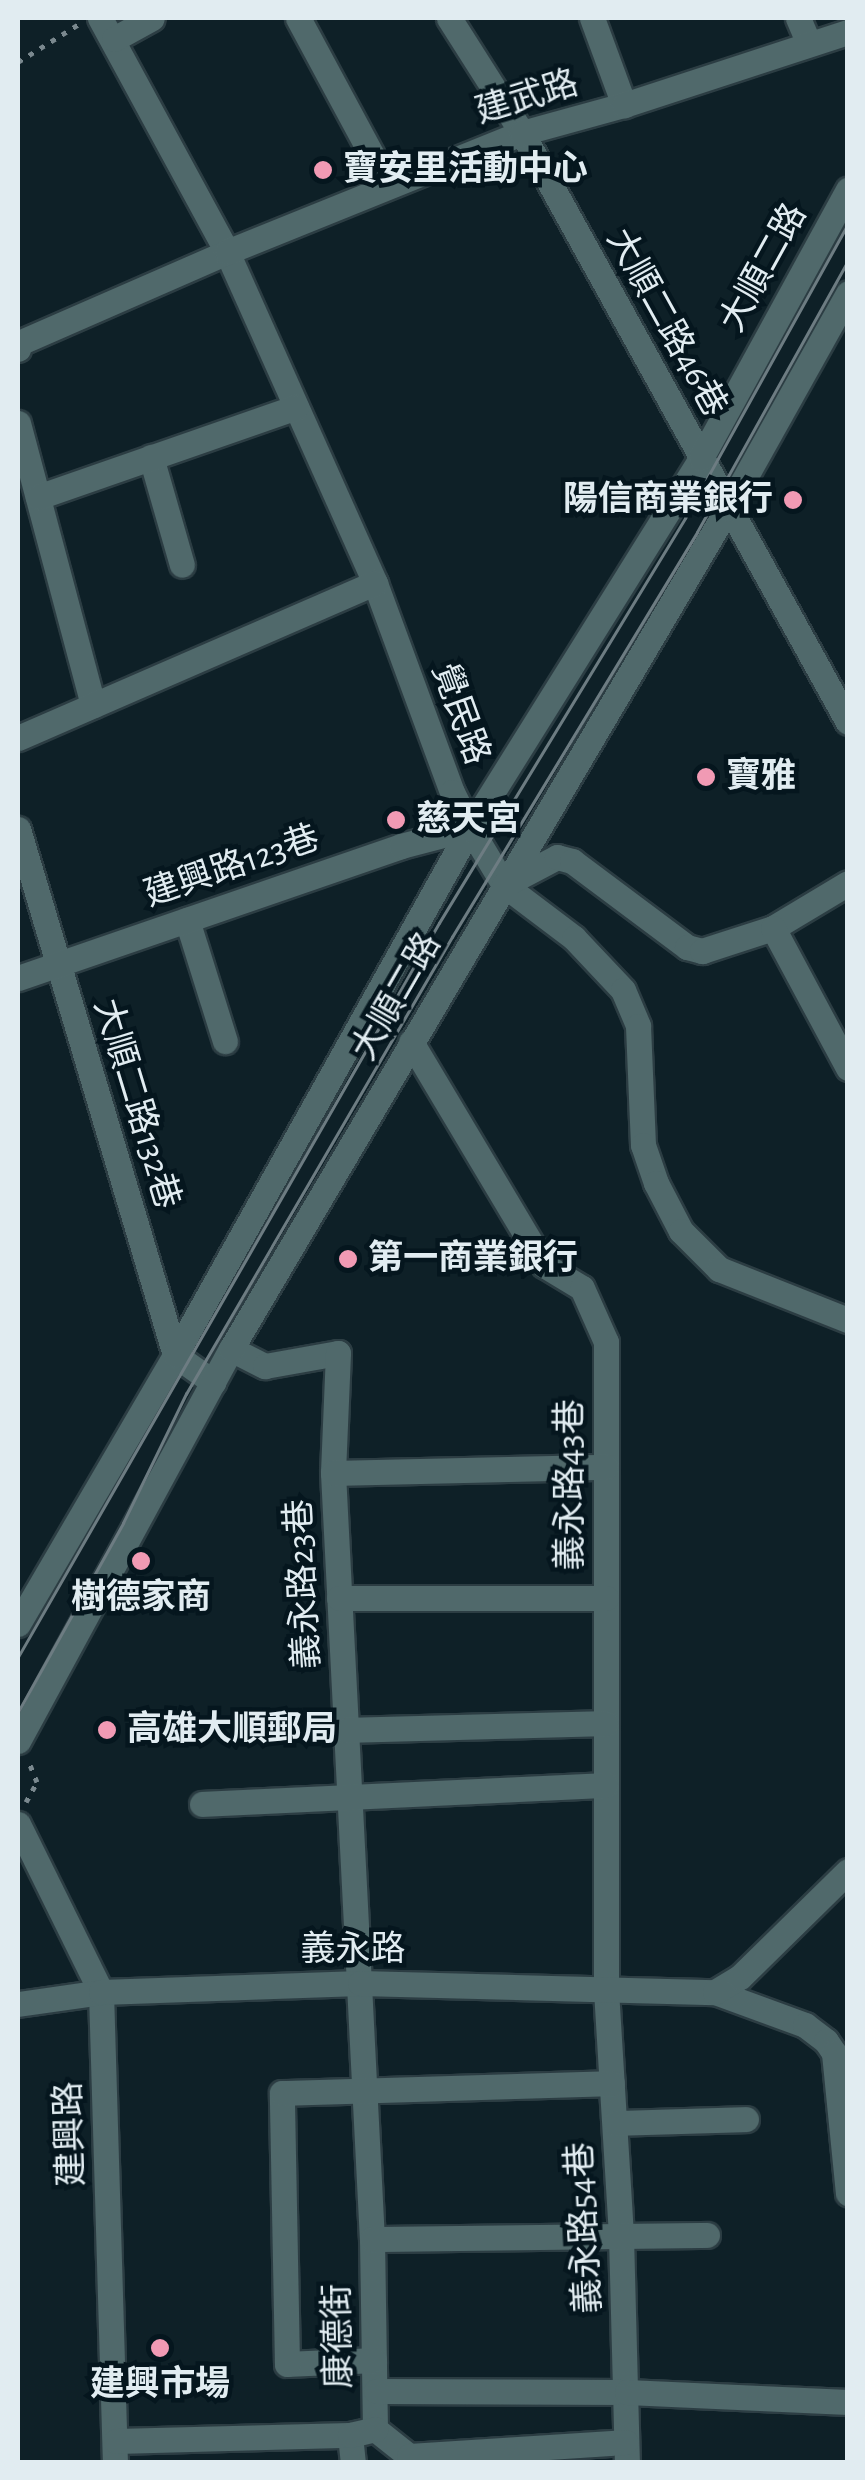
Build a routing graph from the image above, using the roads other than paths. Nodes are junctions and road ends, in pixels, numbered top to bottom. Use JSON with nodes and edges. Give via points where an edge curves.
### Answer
{"nodes":[{"id":1,"x":152,"y":18,"type":"edge"},
{"id":2,"x":298,"y":18,"type":"edge"},
{"id":3,"x":449,"y":18,"type":"edge"},
{"id":4,"x":592,"y":18,"type":"edge"},
{"id":5,"x":798,"y":18,"type":"edge"},
{"id":6,"x":107,"y":28,"type":"edge"},
{"id":7,"x":848,"y":32,"type":"edge"},
{"id":8,"x":808,"y":42,"type":"junction"},
{"id":9,"x":624,"y":105,"type":"junction"},
{"id":10,"x":522,"y":133,"type":"junction"},
{"id":11,"x":388,"y":184,"type":"junction"},
{"id":12,"x":848,"y":190,"type":"edge"},
{"id":13,"x":228,"y":252,"type":"junction"},
{"id":14,"x":848,"y":293,"type":"edge"},
{"id":15,"x":18,"y":349,"type":"edge"},
{"id":16,"x":296,"y":407,"type":"junction"},
{"id":17,"x":18,"y":423,"type":"edge"},
{"id":18,"x":150,"y":457,"type":"junction"},
{"id":19,"x":701,"y":458,"type":"junction"},
{"id":20,"x":38,"y":496,"type":"junction"},
{"id":21,"x":728,"y":508,"type":"junction"},
{"id":22,"x":182,"y":565,"type":"dead end"},
{"id":23,"x":375,"y":583,"type":"junction"},
{"id":24,"x":93,"y":705,"type":"junction"},
{"id":25,"x":848,"y":722,"type":"edge"},
{"id":26,"x":18,"y":738,"type":"edge"},
{"id":27,"x":470,"y":828,"type":"junction"},
{"id":28,"x":18,"y":829,"type":"edge"},
{"id":29,"x":848,"y":883,"type":"edge"},
{"id":30,"x":504,"y":885,"type":"junction"},
{"id":31,"x":188,"y":920,"type":"junction"},
{"id":32,"x":773,"y":928,"type":"junction"},
{"id":33,"x":57,"y":961,"type":"junction"},
{"id":34,"x":18,"y":978,"type":"edge"},
{"id":35,"x":226,"y":1041,"type":"dead end"},
{"id":36,"x":411,"y":1042,"type":"junction"},
{"id":37,"x":848,"y":1068,"type":"edge"},
{"id":38,"x":848,"y":1320,"type":"edge"},
{"id":39,"x":231,"y":1348,"type":"junction"},
{"id":40,"x":175,"y":1355,"type":"junction"},
{"id":41,"x":213,"y":1382,"type":"junction"},
{"id":42,"x":606,"y":1466,"type":"junction"},
{"id":43,"x":333,"y":1473,"type":"junction"},
{"id":44,"x":339,"y":1598,"type":"junction"},
{"id":45,"x":606,"y":1598,"type":"junction"},
{"id":46,"x":18,"y":1624,"type":"edge"},
{"id":47,"x":606,"y":1724,"type":"junction"},
{"id":48,"x":346,"y":1730,"type":"junction"},
{"id":49,"x":18,"y":1741,"type":"edge"},
{"id":50,"x":606,"y":1785,"type":"junction"},
{"id":51,"x":350,"y":1797,"type":"junction"},
{"id":52,"x":202,"y":1804,"type":"dead end"},
{"id":53,"x":18,"y":1824,"type":"edge"},
{"id":54,"x":848,"y":1871,"type":"edge"},
{"id":55,"x":360,"y":1983,"type":"junction"},
{"id":56,"x":606,"y":1990,"type":"junction"},
{"id":57,"x":101,"y":1992,"type":"junction"},
{"id":58,"x":715,"y":1992,"type":"junction"},
{"id":59,"x":18,"y":2004,"type":"edge"},
{"id":60,"x":612,"y":2082,"type":"junction"},
{"id":61,"x":365,"y":2090,"type":"junction"},
{"id":62,"x":746,"y":2119,"type":"dead end"},
{"id":63,"x":615,"y":2123,"type":"junction"},
{"id":64,"x":848,"y":2193,"type":"edge"},
{"id":65,"x":707,"y":2235,"type":"dead end"},
{"id":66,"x":622,"y":2236,"type":"junction"},
{"id":67,"x":372,"y":2239,"type":"junction"},
{"id":68,"x":374,"y":2360,"type":"junction"},
{"id":69,"x":376,"y":2391,"type":"junction"},
{"id":70,"x":627,"y":2392,"type":"junction"},
{"id":71,"x":848,"y":2402,"type":"edge"},
{"id":72,"x":362,"y":2432,"type":"junction"},
{"id":73,"x":116,"y":2452,"type":"edge"},
{"id":74,"x":627,"y":2452,"type":"edge"},
{"id":75,"x":353,"y":2462,"type":"edge"}],
"edges":[{"from":1,"to":6,"type":"street"},
{"from":2,"to":11,"type":"street"},
{"from":3,"to":10,"type":"street","name":"大順二路46巷"},
{"from":4,"to":9,"type":"street"},
{"from":5,"to":8,"type":"street"},
{"from":6,"to":13,"type":"street","name":"覺民路"},
{"from":7,"to":8,"type":"street","name":"建武路"},
{"from":8,"to":9,"type":"street","name":"建武路"},
{"from":9,"to":10,"type":"street","name":"建武路"},
{"from":10,"to":11,"type":"street","name":"建武路"},
{"from":10,"to":19,"type":"street","name":"大順二路46巷"},
{"from":11,"to":13,"type":"street","name":"建武路"},
{"from":12,"to":19,"type":"street","name":"大順二路"},
{"from":13,"to":15,"type":"street","name":"建武路","via":[[19,343]]},
{"from":13,"to":16,"type":"street","name":"覺民路"},
{"from":14,"to":21,"type":"street","name":"大順二路"},
{"from":16,"to":18,"type":"street"},
{"from":16,"to":23,"type":"street","name":"覺民路"},
{"from":17,"to":20,"type":"street"},
{"from":18,"to":20,"type":"street"},
{"from":18,"to":22,"type":"street"},
{"from":19,"to":21,"type":"street","name":"大順二路46巷"},
{"from":19,"to":27,"type":"street","name":"大順二路"},
{"from":20,"to":24,"type":"street"},
{"from":21,"to":25,"type":"street","name":"大順二路46巷"},
{"from":21,"to":30,"type":"street","name":"大順二路"},
{"from":23,"to":24,"type":"street"},
{"from":23,"to":27,"type":"street","name":"覺民路"},
{"from":24,"to":26,"type":"street"},
{"from":27,"to":30,"type":"street","name":"覺民路"},
{"from":27,"to":31,"type":"street","name":"建興路123巷"},
{"from":27,"to":40,"type":"street","name":"大順二路"},
{"from":28,"to":33,"type":"street","name":"大順二路132巷"},
{"from":29,"to":32,"type":"street"},
{"from":30,"to":32,"type":"street","via":[[556,856],[572,860],[687,947],[716,950]]},
{"from":30,"to":36,"type":"street","name":"大順二路"},
{"from":30,"to":38,"type":"street","name":"覺民路","via":[[574,938],[623,990],[638,1026],[644,1145],[680,1231],[719,1268]]},
{"from":31,"to":33,"type":"street","name":"建興路123巷"},
{"from":31,"to":35,"type":"street"},
{"from":32,"to":37,"type":"street"},
{"from":33,"to":34,"type":"street","name":"建興路123巷"},
{"from":33,"to":40,"type":"street","name":"大順二路132巷"},
{"from":36,"to":39,"type":"street","name":"大順二路"},
{"from":36,"to":42,"type":"street","name":"義永路43巷","via":[[544,1265],[582,1288],[606,1342]]},
{"from":39,"to":41,"type":"street","name":"大順二路"},
{"from":39,"to":43,"type":"street","name":"義永路23巷","via":[[264,1366],[338,1353]]},
{"from":40,"to":41,"type":"street"},
{"from":40,"to":46,"type":"street","name":"大順二路"},
{"from":41,"to":49,"type":"street","name":"大順二路"},
{"from":42,"to":43,"type":"street"},
{"from":42,"to":45,"type":"street","name":"義永路43巷"},
{"from":43,"to":44,"type":"street","name":"義永路23巷"},
{"from":44,"to":45,"type":"street"},
{"from":44,"to":48,"type":"street","name":"義永路23巷"},
{"from":45,"to":47,"type":"street","name":"義永路43巷"},
{"from":47,"to":48,"type":"street"},
{"from":47,"to":50,"type":"street","name":"義永路43巷"},
{"from":48,"to":51,"type":"street","name":"義永路23巷"},
{"from":50,"to":51,"type":"street"},
{"from":50,"to":56,"type":"street","name":"義永路43巷"},
{"from":51,"to":52,"type":"street"},
{"from":51,"to":55,"type":"street","name":"義永路23巷"},
{"from":53,"to":57,"type":"street","name":"建興路"},
{"from":54,"to":58,"type":"street","via":[[740,1977]]},
{"from":55,"to":56,"type":"street","name":"義永路"},
{"from":55,"to":57,"type":"street","name":"義永路"},
{"from":55,"to":61,"type":"street","name":"康德街"},
{"from":56,"to":58,"type":"street","name":"義永路"},
{"from":56,"to":60,"type":"street","name":"義永路54巷"},
{"from":57,"to":59,"type":"street","name":"義永路"},
{"from":57,"to":73,"type":"street","name":"建興路"},
{"from":58,"to":64,"type":"street","name":"義永路","via":[[806,2025],[834,2053]]},
{"from":60,"to":61,"type":"street"},
{"from":60,"to":63,"type":"street","name":"義永路54巷"},
{"from":61,"to":67,"type":"street","name":"康德街"},
{"from":61,"to":68,"type":"street","via":[[282,2093],[287,2364]]},
{"from":62,"to":63,"type":"street"},
{"from":63,"to":66,"type":"street","name":"義永路54巷"},
{"from":65,"to":66,"type":"street"},
{"from":66,"to":67,"type":"street"},
{"from":66,"to":70,"type":"street","name":"義永路54巷"},
{"from":67,"to":68,"type":"street","name":"康德街"},
{"from":68,"to":69,"type":"street","name":"康德街"},
{"from":69,"to":70,"type":"street"},
{"from":69,"to":72,"type":"street","name":"康德街"},
{"from":70,"to":71,"type":"street"},
{"from":70,"to":74,"type":"street","name":"義永路54巷"},
{"from":72,"to":73,"type":"street","name":"康德街"},
{"from":72,"to":74,"type":"street","via":[[409,2456]]},
{"from":72,"to":75,"type":"street"}]}
